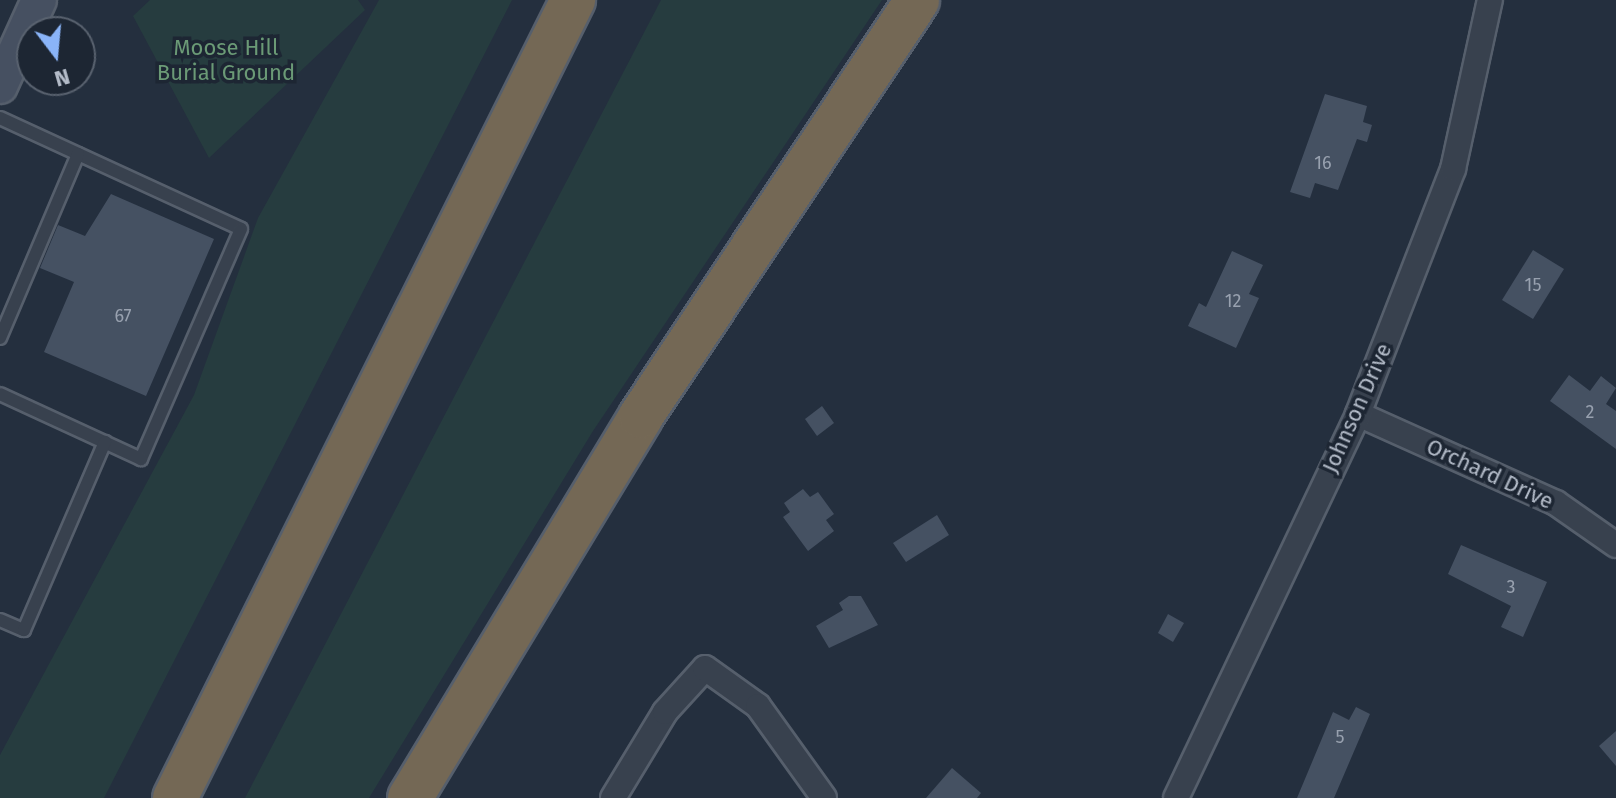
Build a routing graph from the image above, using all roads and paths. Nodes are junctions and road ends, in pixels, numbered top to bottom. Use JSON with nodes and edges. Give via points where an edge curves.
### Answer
{"nodes":[{"id":1,"x":39,"y":0,"type":"edge"},
{"id":2,"x":573,"y":0,"type":"edge"},
{"id":3,"x":917,"y":0,"type":"edge"},
{"id":4,"x":1490,"y":0,"type":"edge"},
{"id":5,"x":0,"y":86,"type":"edge"},
{"id":6,"x":0,"y":118,"type":"edge"},
{"id":7,"x":78,"y":154,"type":"junction"},
{"id":8,"x":0,"y":338,"type":"edge"},
{"id":9,"x":0,"y":394,"type":"edge"},
{"id":10,"x":1358,"y":414,"type":"junction"},
{"id":11,"x":105,"y":442,"type":"junction"},
{"id":12,"x":1616,"y":545,"type":"edge"},
{"id":13,"x":0,"y":620,"type":"edge"},
{"id":14,"x":175,"y":798,"type":"edge"},
{"id":15,"x":410,"y":798,"type":"edge"},
{"id":16,"x":613,"y":798,"type":"edge"},
{"id":17,"x":824,"y":798,"type":"edge"},
{"id":18,"x":1176,"y":798,"type":"edge"}],
"edges":[{"from":1,"to":5,"type":"main road"},
{"from":2,"to":14,"type":"highway"},
{"from":3,"to":15,"type":"highway","via":[[641,416]]},
{"from":4,"to":10,"type":"street","name":"Johnson Drive","via":[[1453,169]]},
{"from":6,"to":7,"type":"lane"},
{"from":7,"to":8,"type":"lane"},
{"from":7,"to":11,"type":"lane","via":[[241,229],[141,459]]},
{"from":9,"to":11,"type":"lane"},
{"from":10,"to":12,"type":"street","name":"Orchard Drive","via":[[1556,503]]},
{"from":10,"to":18,"type":"street","name":"Johnson Drive"},
{"from":11,"to":13,"type":"lane","via":[[24,630]]},
{"from":16,"to":17,"type":"street","via":[[665,712],[705,668],[758,706]]}]}
